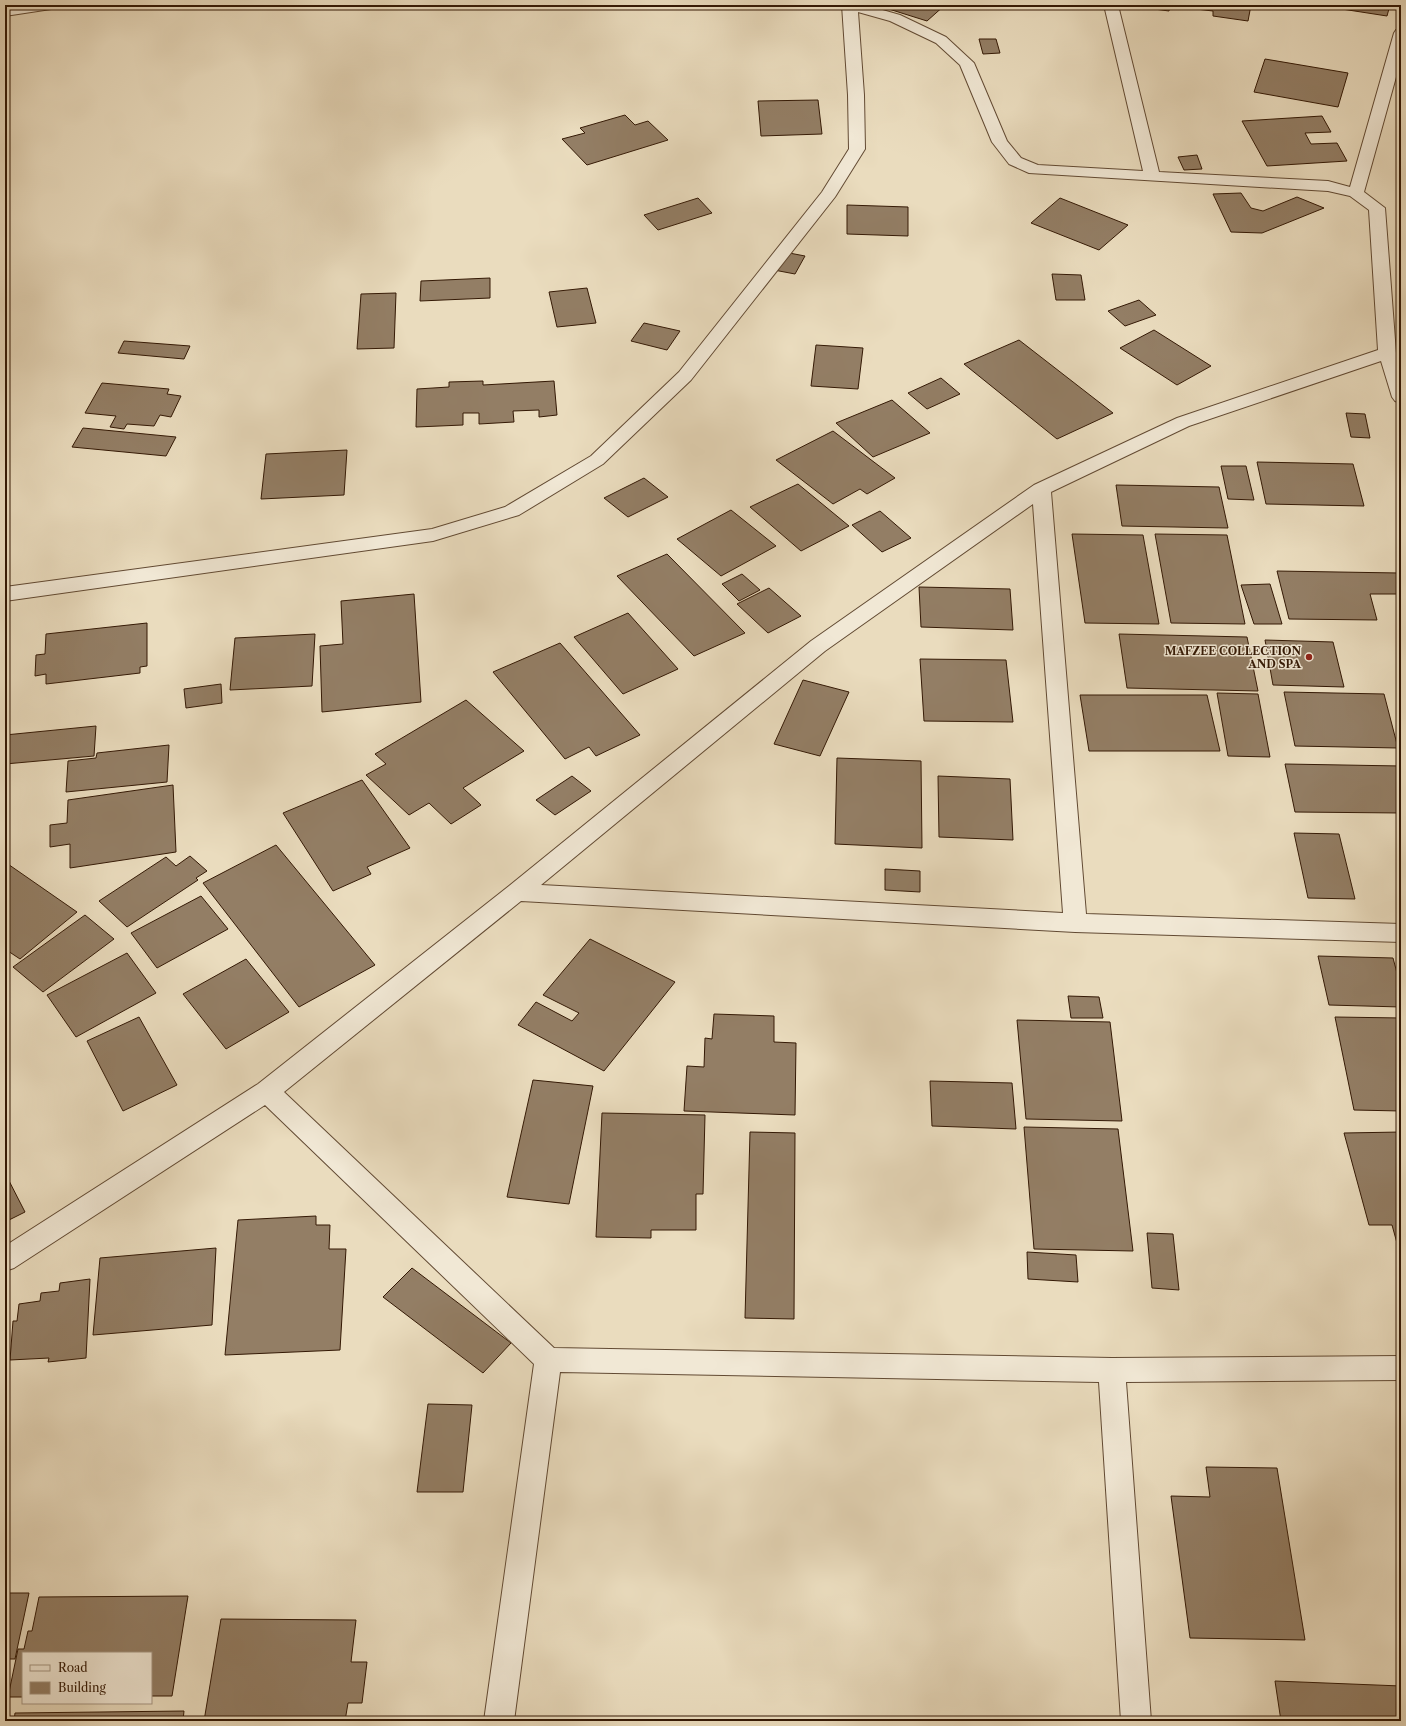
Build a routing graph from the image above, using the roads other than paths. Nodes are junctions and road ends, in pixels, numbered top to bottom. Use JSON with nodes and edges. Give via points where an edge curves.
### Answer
{"nodes":[{"id":1,"x":51,"y":5,"type":"edge"},
{"id":2,"x":850,"y":5,"type":"edge"},
{"id":3,"x":1112,"y":5,"type":"edge"},
{"id":4,"x":5,"y":12,"type":"edge"},
{"id":5,"x":1401,"y":33,"type":"edge"},
{"id":6,"x":1152,"y":176,"type":"junction"},
{"id":7,"x":1356,"y":193,"type":"junction"},
{"id":8,"x":1387,"y":353,"type":"junction"},
{"id":9,"x":1401,"y":398,"type":"edge"},
{"id":10,"x":1041,"y":489,"type":"junction"},
{"id":11,"x":5,"y":594,"type":"edge"},
{"id":12,"x":517,"y":892,"type":"junction"},
{"id":13,"x":1075,"y":923,"type":"junction"},
{"id":14,"x":1401,"y":933,"type":"edge"},
{"id":15,"x":267,"y":1091,"type":"junction"},
{"id":16,"x":5,"y":1260,"type":"edge"},
{"id":17,"x":548,"y":1360,"type":"junction"},
{"id":18,"x":1401,"y":1368,"type":"edge"},
{"id":19,"x":1112,"y":1370,"type":"junction"},
{"id":20,"x":499,"y":1721,"type":"edge"},
{"id":21,"x":1136,"y":1721,"type":"edge"}],
"edges":[{"from":1,"to":4,"type":"street"},
{"from":2,"to":6,"type":"street","via":[[895,18],[941,40],[967,63],[1000,142],[1015,161],[1035,170]]},
{"from":2,"to":11,"type":"street","via":[[857,149],[829,194],[685,376],[597,460],[512,511],[434,535]]},
{"from":3,"to":6,"type":"street","via":[[1124,67]]},
{"from":5,"to":7,"type":"street"},
{"from":6,"to":7,"type":"street","via":[[1328,186]]},
{"from":7,"to":8,"type":"street","via":[[1377,208]]},
{"from":8,"to":9,"type":"street"},
{"from":8,"to":10,"type":"street","via":[[1184,422]]},
{"from":10,"to":12,"type":"street","via":[[818,646]]},
{"from":10,"to":13,"type":"street"},
{"from":12,"to":13,"type":"street"},
{"from":12,"to":15,"type":"street"},
{"from":13,"to":14,"type":"street"},
{"from":15,"to":16,"type":"street"},
{"from":15,"to":17,"type":"street"},
{"from":17,"to":19,"type":"street"},
{"from":17,"to":20,"type":"street"},
{"from":18,"to":19,"type":"street"},
{"from":19,"to":21,"type":"street"}]}
